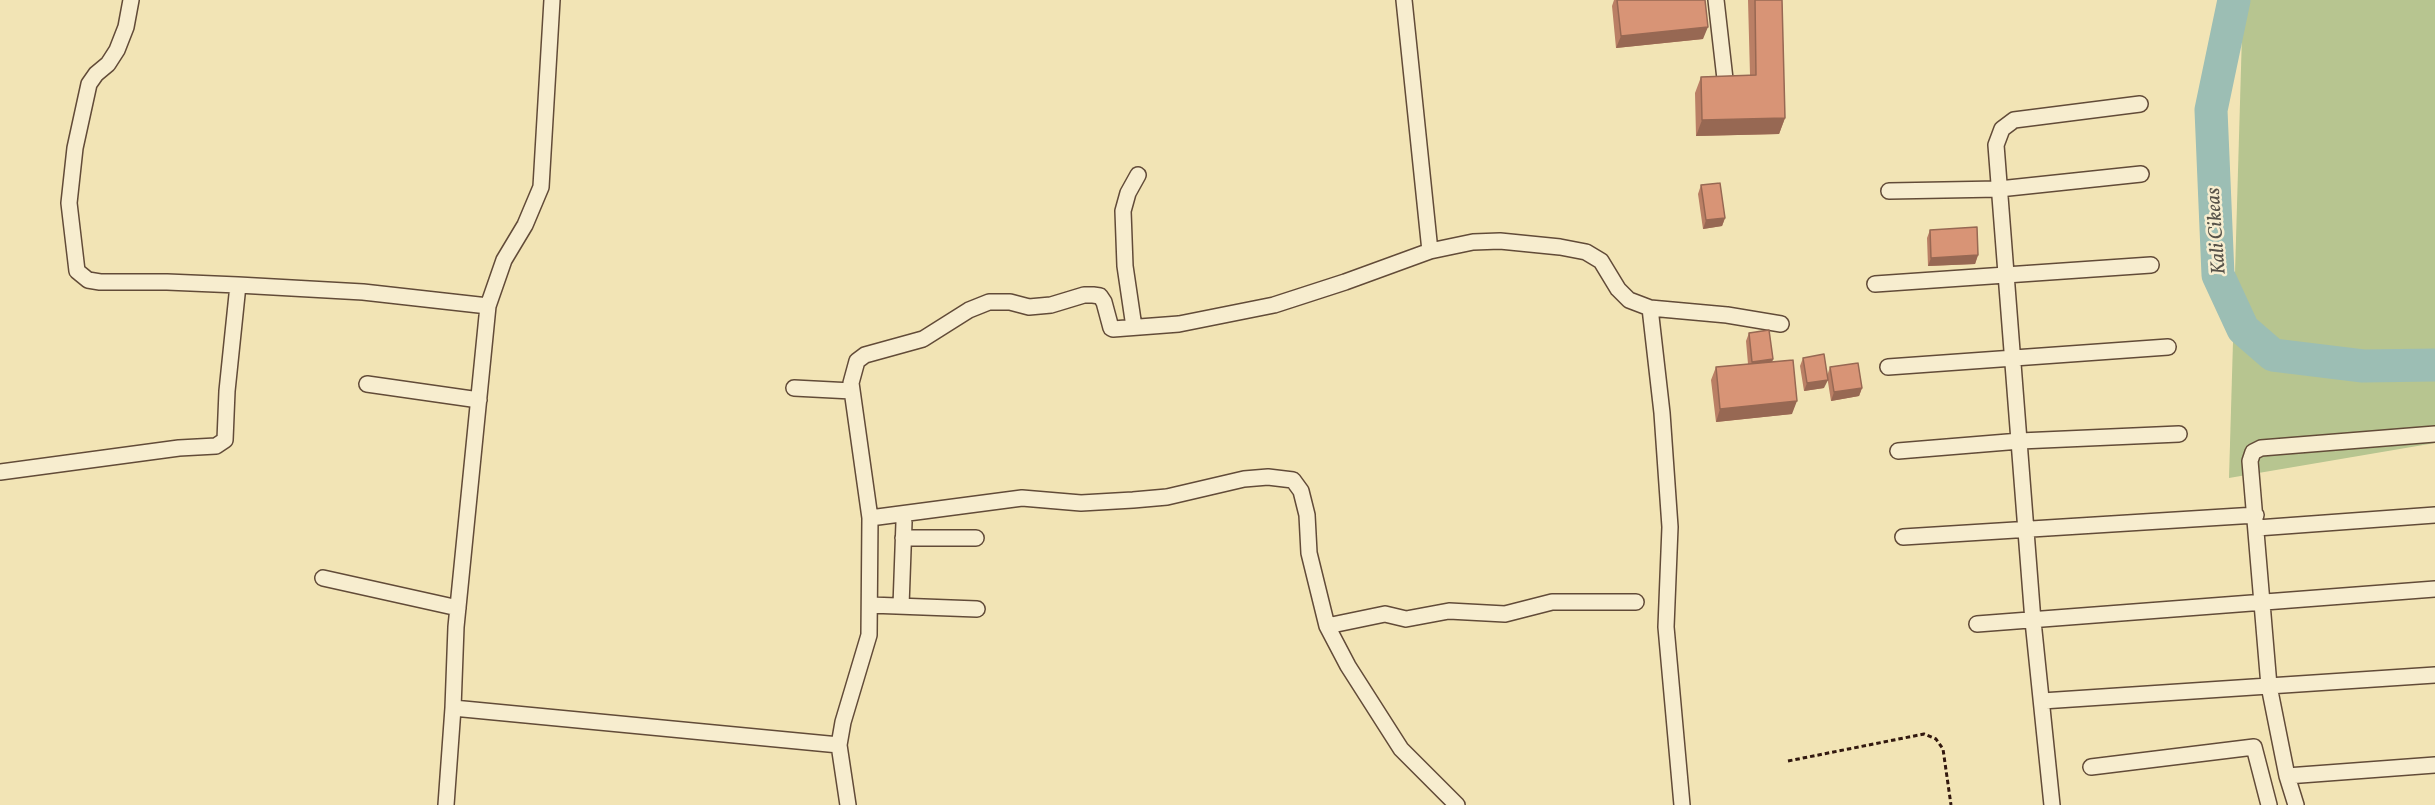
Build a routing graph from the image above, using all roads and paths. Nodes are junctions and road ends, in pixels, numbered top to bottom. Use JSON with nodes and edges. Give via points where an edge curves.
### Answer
{"nodes":[{"id":1,"x":131,"y":0,"type":"edge"},
{"id":2,"x":552,"y":0,"type":"edge"},
{"id":3,"x":1404,"y":0,"type":"edge"},
{"id":4,"x":1716,"y":0,"type":"edge"},
{"id":5,"x":1725,"y":79,"type":"edge"},
{"id":6,"x":2140,"y":104,"type":"dead end"},
{"id":7,"x":2141,"y":174,"type":"dead end"},
{"id":8,"x":1138,"y":175,"type":"dead end"},
{"id":9,"x":1999,"y":189,"type":"junction"},
{"id":10,"x":1889,"y":191,"type":"dead end"},
{"id":11,"x":1430,"y":252,"type":"junction"},
{"id":12,"x":2151,"y":265,"type":"dead end"},
{"id":13,"x":2006,"y":275,"type":"junction"},
{"id":14,"x":1875,"y":284,"type":"dead end"},
{"id":15,"x":238,"y":285,"type":"junction"},
{"id":16,"x":488,"y":306,"type":"junction"},
{"id":17,"x":1650,"y":308,"type":"junction"},
{"id":18,"x":1781,"y":324,"type":"dead end"},
{"id":19,"x":1134,"y":327,"type":"junction"},
{"id":20,"x":2168,"y":346,"type":"dead end"},
{"id":21,"x":2012,"y":358,"type":"junction"},
{"id":22,"x":1888,"y":367,"type":"dead end"},
{"id":23,"x":368,"y":384,"type":"dead end"},
{"id":24,"x":794,"y":388,"type":"dead end"},
{"id":25,"x":852,"y":391,"type":"junction"},
{"id":26,"x":479,"y":400,"type":"junction"},
{"id":27,"x":2179,"y":434,"type":"dead end"},
{"id":28,"x":2435,"y":434,"type":"edge"},
{"id":29,"x":2020,"y":441,"type":"junction"},
{"id":30,"x":1898,"y":451,"type":"dead end"},
{"id":31,"x":0,"y":471,"type":"edge"},
{"id":32,"x":2435,"y":514,"type":"edge"},
{"id":33,"x":870,"y":518,"type":"junction"},
{"id":34,"x":2256,"y":521,"type":"junction"},
{"id":35,"x":904,"y":522,"type":"dead end"},
{"id":36,"x":2025,"y":529,"type":"junction"},
{"id":37,"x":1903,"y":537,"type":"dead end"},
{"id":38,"x":903,"y":538,"type":"junction"},
{"id":39,"x":976,"y":538,"type":"dead end"},
{"id":40,"x":323,"y":578,"type":"dead end"},
{"id":41,"x":2435,"y":589,"type":"edge"},
{"id":42,"x":2262,"y":601,"type":"junction"},
{"id":43,"x":1636,"y":602,"type":"dead end"},
{"id":44,"x":870,"y":605,"type":"junction"},
{"id":45,"x":901,"y":606,"type":"junction"},
{"id":46,"x":458,"y":608,"type":"junction"},
{"id":47,"x":977,"y":609,"type":"dead end"},
{"id":48,"x":2033,"y":621,"type":"junction"},
{"id":49,"x":1977,"y":624,"type":"dead end"},
{"id":50,"x":1326,"y":626,"type":"junction"},
{"id":51,"x":2435,"y":675,"type":"edge"},
{"id":52,"x":2269,"y":686,"type":"junction"},
{"id":53,"x":2042,"y":701,"type":"junction"},
{"id":54,"x":453,"y":708,"type":"junction"},
{"id":55,"x":839,"y":745,"type":"junction"},
{"id":56,"x":1788,"y":762,"type":"dead end"},
{"id":57,"x":2435,"y":765,"type":"edge"},
{"id":58,"x":2091,"y":767,"type":"dead end"},
{"id":59,"x":2287,"y":776,"type":"junction"},
{"id":60,"x":446,"y":805,"type":"edge"},
{"id":61,"x":848,"y":805,"type":"edge"},
{"id":62,"x":1457,"y":805,"type":"edge"},
{"id":63,"x":1682,"y":805,"type":"edge"},
{"id":64,"x":1951,"y":805,"type":"edge"},
{"id":65,"x":2052,"y":805,"type":"edge"},
{"id":66,"x":2269,"y":805,"type":"edge"},
{"id":67,"x":2296,"y":805,"type":"edge"}],
"edges":[{"from":1,"to":15,"type":"street","via":[[117,50],[89,84],[75,148],[69,203],[77,271],[88,280],[100,282]]},
{"from":2,"to":16,"type":"street","via":[[541,187],[504,260]]},
{"from":3,"to":11,"type":"street"},
{"from":4,"to":5,"type":"street"},
{"from":6,"to":9,"type":"street","via":[[2014,120],[2002,129],[1996,145]]},
{"from":7,"to":9,"type":"street"},
{"from":8,"to":19,"type":"street","via":[[1124,211],[1125,266]]},
{"from":9,"to":10,"type":"street"},
{"from":9,"to":13,"type":"street"},
{"from":11,"to":17,"type":"street","via":[[1473,242],[1500,241],[1586,252],[1601,261],[1617,289],[1629,300]]},
{"from":11,"to":19,"type":"street","via":[[1274,305],[1179,324]]},
{"from":12,"to":13,"type":"street"},
{"from":13,"to":14,"type":"street"},
{"from":13,"to":21,"type":"street"},
{"from":15,"to":16,"type":"street","via":[[363,292]]},
{"from":15,"to":31,"type":"street","via":[[225,440],[216,446]]},
{"from":16,"to":26,"type":"street"},
{"from":17,"to":18,"type":"street"},
{"from":17,"to":63,"type":"street","via":[[1670,527],[1666,627]]},
{"from":19,"to":25,"type":"street","via":[[1111,328],[1100,296],[1084,295],[1029,307],[989,302],[917,342],[866,355],[857,361],[852,373]]},
{"from":20,"to":21,"type":"street"},
{"from":21,"to":22,"type":"street"},
{"from":21,"to":29,"type":"street"},
{"from":23,"to":26,"type":"street"},
{"from":24,"to":25,"type":"street"},
{"from":25,"to":33,"type":"street"},
{"from":26,"to":46,"type":"street"},
{"from":27,"to":29,"type":"street"},
{"from":28,"to":34,"type":"street","via":[[2261,448],[2253,452],[2250,461]]},
{"from":29,"to":30,"type":"street"},
{"from":29,"to":36,"type":"street"},
{"from":32,"to":34,"type":"street"},
{"from":33,"to":44,"type":"street"},
{"from":33,"to":50,"type":"street","via":[[1022,498],[1081,503],[1133,500],[1167,497],[1244,479],[1293,480],[1301,491],[1307,515],[1309,553]]},
{"from":34,"to":36,"type":"street"},
{"from":34,"to":42,"type":"street"},
{"from":35,"to":38,"type":"street"},
{"from":36,"to":37,"type":"street"},
{"from":36,"to":48,"type":"street"},
{"from":38,"to":39,"type":"street"},
{"from":38,"to":45,"type":"street"},
{"from":40,"to":46,"type":"street"},
{"from":41,"to":42,"type":"street"},
{"from":42,"to":48,"type":"street"},
{"from":42,"to":52,"type":"street"},
{"from":43,"to":50,"type":"street","via":[[1552,602],[1505,614],[1449,611],[1406,619],[1385,614]]},
{"from":44,"to":45,"type":"street"},
{"from":44,"to":55,"type":"street","via":[[869,635]]},
{"from":45,"to":47,"type":"street"},
{"from":46,"to":54,"type":"street"},
{"from":48,"to":49,"type":"street"},
{"from":48,"to":53,"type":"street"},
{"from":50,"to":62,"type":"street","via":[[1401,749]]},
{"from":51,"to":52,"type":"street"},
{"from":52,"to":53,"type":"street"},
{"from":52,"to":59,"type":"street"},
{"from":53,"to":65,"type":"street"},
{"from":54,"to":55,"type":"street"},
{"from":54,"to":60,"type":"street"},
{"from":55,"to":61,"type":"street"},
{"from":56,"to":64,"type":"path","via":[[1924,734],[1936,739],[1943,749]]},
{"from":57,"to":59,"type":"street"},
{"from":58,"to":66,"type":"street","via":[[2254,747]]},
{"from":59,"to":67,"type":"street"}]}
